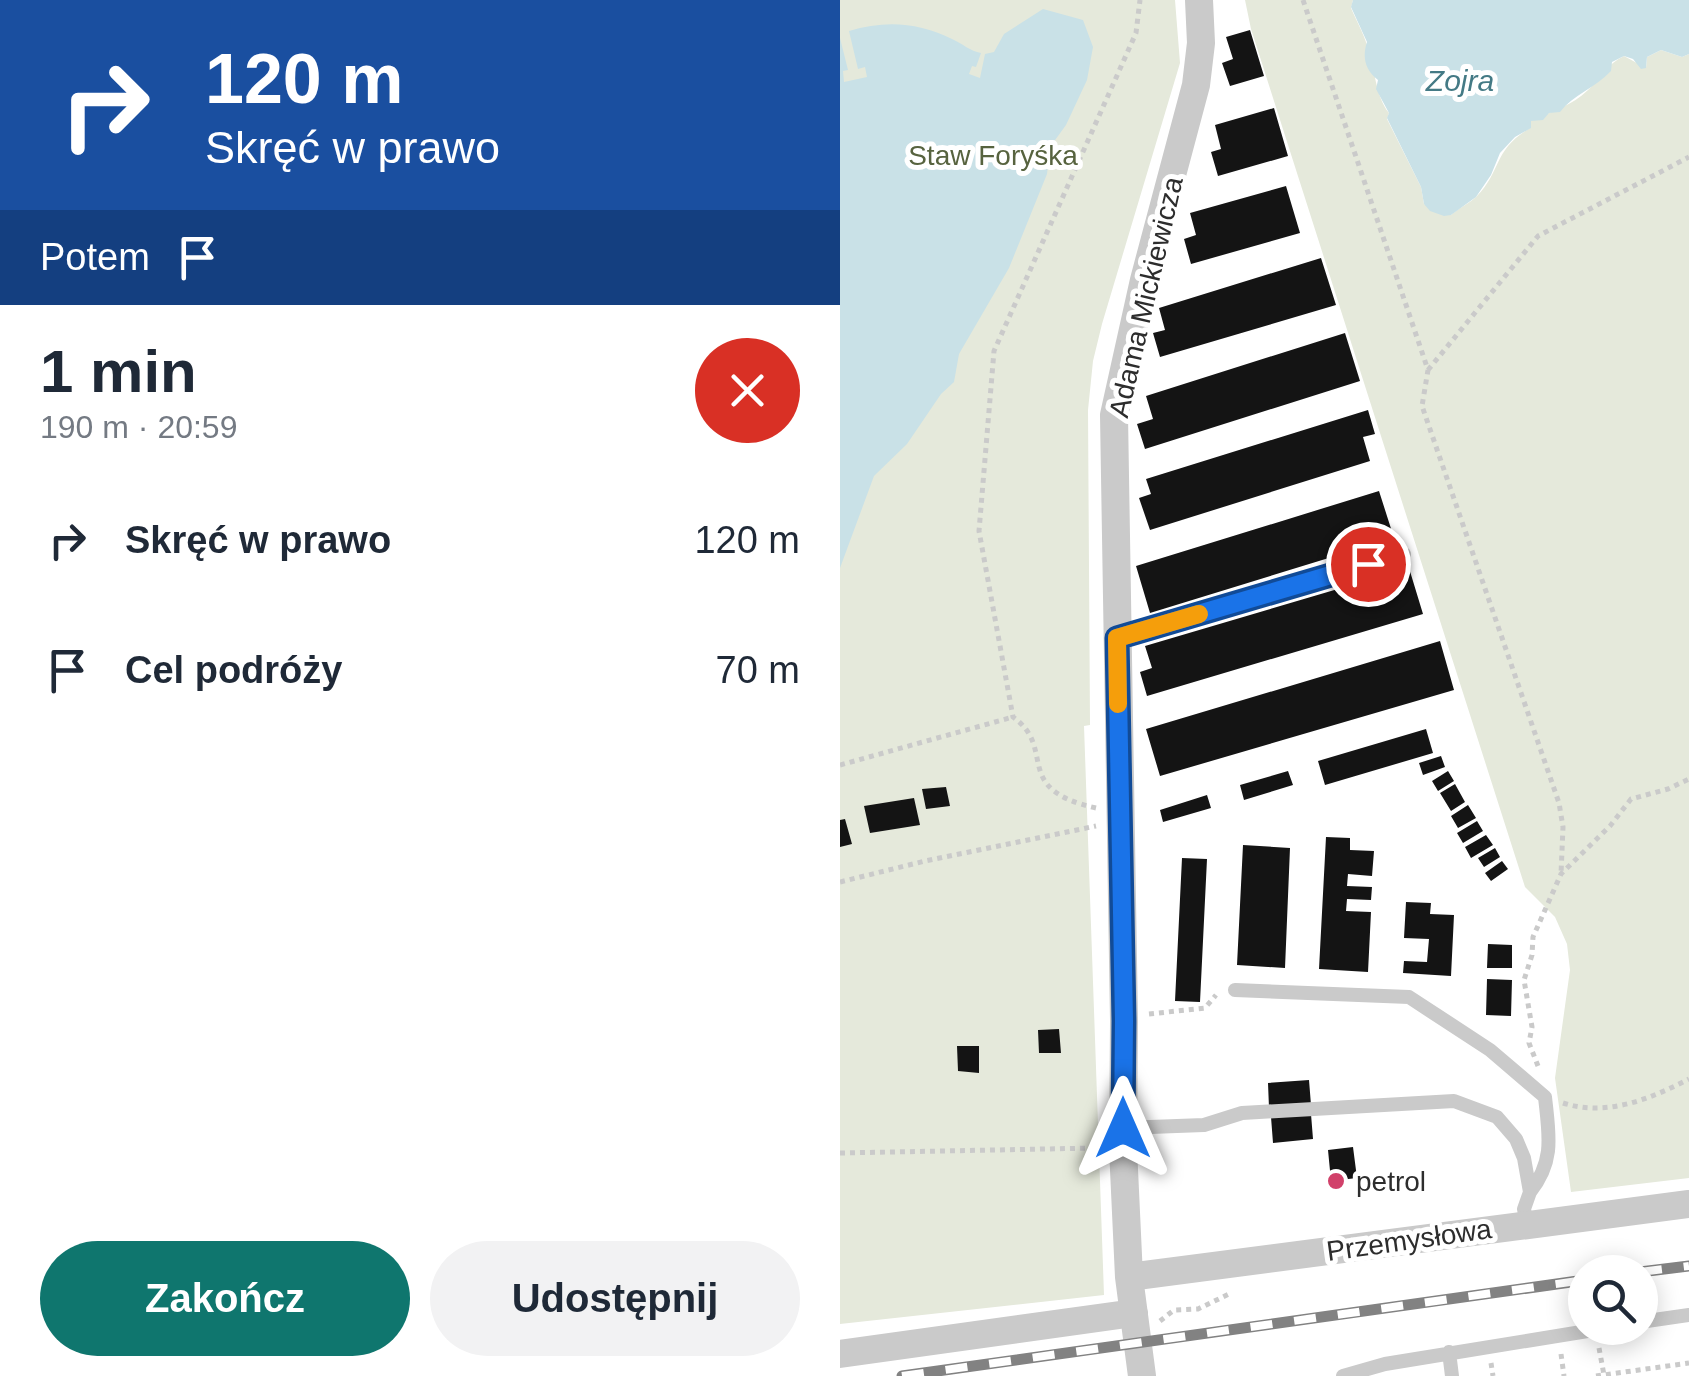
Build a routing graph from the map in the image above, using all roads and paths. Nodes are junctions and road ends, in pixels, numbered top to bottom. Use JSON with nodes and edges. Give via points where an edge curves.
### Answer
{"nodes":[{"id":1,"x":1140,"y":0,"type":"edge"},
{"id":2,"x":1199,"y":0,"type":"edge"},
{"id":3,"x":1303,"y":0,"type":"edge"},
{"id":4,"x":1688,"y":158,"type":"edge"},
{"id":5,"x":1428,"y":370,"type":"junction"},
{"id":6,"x":1404,"y":554,"type":"dead end"},
{"id":7,"x":1117,"y":638,"type":"junction"},
{"id":8,"x":1013,"y":717,"type":"junction"},
{"id":9,"x":840,"y":765,"type":"edge"},
{"id":10,"x":1689,"y":779,"type":"edge"},
{"id":11,"x":1096,"y":808,"type":"dead end"},
{"id":12,"x":1096,"y":826,"type":"dead end"},
{"id":13,"x":1561,"y":874,"type":"junction"},
{"id":14,"x":840,"y":882,"type":"edge"},
{"id":15,"x":1228,"y":990,"type":"joint"},
{"id":16,"x":1124,"y":1021,"type":"junction"},
{"id":17,"x":1689,"y":1079,"type":"edge"},
{"id":18,"x":1545,"y":1097,"type":"junction"},
{"id":19,"x":1123,"y":1138,"type":"junction"},
{"id":20,"x":840,"y":1153,"type":"edge"},
{"id":21,"x":1530,"y":1192,"type":"junction"},
{"id":22,"x":1689,"y":1204,"type":"edge"},
{"id":23,"x":1527,"y":1224,"type":"junction"},
{"id":24,"x":1130,"y":1277,"type":"junction"},
{"id":25,"x":1238,"y":1289,"type":"dead end"},
{"id":26,"x":1689,"y":1315,"type":"edge"},
{"id":27,"x":1658,"y":1319,"type":"edge"},
{"id":28,"x":1135,"y":1324,"type":"junction"},
{"id":29,"x":1568,"y":1338,"type":"edge"},
{"id":30,"x":1603,"y":1345,"type":"edge"},
{"id":31,"x":1560,"y":1348,"type":"dead end"},
{"id":32,"x":1448,"y":1352,"type":"junction"},
{"id":33,"x":840,"y":1354,"type":"edge"},
{"id":34,"x":1689,"y":1364,"type":"edge"},
{"id":35,"x":1604,"y":1375,"type":"edge"},
{"id":36,"x":1142,"y":1376,"type":"edge"},
{"id":37,"x":1343,"y":1376,"type":"edge"},
{"id":38,"x":1452,"y":1376,"type":"edge"},
{"id":39,"x":1564,"y":1376,"type":"edge"},
{"id":40,"x":1596,"y":1376,"type":"edge"}],
"edges":[{"from":1,"to":8,"type":"path","via":[[1136,32],[994,351],[978,531]]},
{"from":2,"to":7,"type":"street","name":"Adama Mickiewicza","via":[[1196,85],[1114,415]]},
{"from":3,"to":5,"type":"path"},
{"from":4,"to":5,"type":"path","via":[[1538,236]]},
{"from":5,"to":13,"type":"path","via":[[1422,406],[1559,803]]},
{"from":6,"to":7,"type":"lane"},
{"from":7,"to":16,"type":"street","name":"Adama Mickiewicza"},
{"from":8,"to":9,"type":"path"},
{"from":8,"to":11,"type":"path","via":[[1032,736],[1037,766],[1050,788],[1070,803]]},
{"from":10,"to":13,"type":"path","via":[[1631,799]]},
{"from":12,"to":14,"type":"path"},
{"from":13,"to":18,"type":"path","via":[[1532,937],[1524,980],[1529,1043]]},
{"from":15,"to":16,"type":"path","via":[[1204,1008]]},
{"from":15,"to":18,"type":"lane","via":[[1409,997],[1490,1050]]},
{"from":16,"to":19,"type":"street","name":"Adama Mickiewicza"},
{"from":17,"to":18,"type":"path","via":[[1624,1107],[1576,1108]]},
{"from":18,"to":21,"type":"lane","via":[[1551,1148]]},
{"from":19,"to":20,"type":"path"},
{"from":19,"to":21,"type":"lane","via":[[1242,1114],[1454,1100],[1498,1117],[1516,1139]]},
{"from":19,"to":24,"type":"street","name":"Adama Mickiewicza"},
{"from":21,"to":23,"type":"lane"},
{"from":22,"to":23,"type":"street","name":"Przemysłowa"},
{"from":23,"to":24,"type":"street","name":"Przemysłowa"},
{"from":24,"to":28,"type":"street","name":"Adama Mickiewicza"},
{"from":25,"to":28,"type":"path","via":[[1208,1306],[1168,1313],[1157,1326]]},
{"from":26,"to":27,"type":"lane"},
{"from":28,"to":33,"type":"street"},
{"from":28,"to":36,"type":"street","name":"Adama Mickiewicza"},
{"from":29,"to":32,"type":"lane"},
{"from":30,"to":35,"type":"path"},
{"from":31,"to":39,"type":"path"},
{"from":32,"to":37,"type":"lane"},
{"from":32,"to":38,"type":"lane"},
{"from":34,"to":35,"type":"path"},
{"from":35,"to":40,"type":"path"}]}
